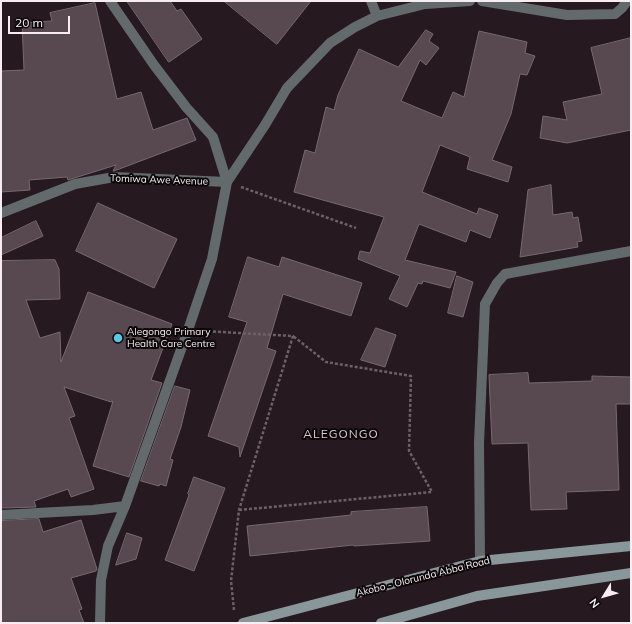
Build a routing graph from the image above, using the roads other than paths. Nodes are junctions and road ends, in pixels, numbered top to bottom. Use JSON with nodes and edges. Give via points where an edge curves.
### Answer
{"nodes":[{"id":1,"x":110,"y":1,"type":"edge"},
{"id":2,"x":371,"y":1,"type":"edge"},
{"id":3,"x":470,"y":1,"type":"edge"},
{"id":4,"x":482,"y":1,"type":"edge"},
{"id":5,"x":628,"y":1,"type":"edge"},
{"id":6,"x":378,"y":16,"type":"junction"},
{"id":7,"x":227,"y":182,"type":"junction"},
{"id":8,"x":1,"y":213,"type":"edge"},
{"id":9,"x":631,"y":251,"type":"edge"},
{"id":10,"x":125,"y":506,"type":"junction"},
{"id":11,"x":1,"y":515,"type":"edge"},
{"id":12,"x":631,"y":546,"type":"edge"},
{"id":13,"x":480,"y":561,"type":"junction"},
{"id":14,"x":631,"y":573,"type":"edge"},
{"id":15,"x":100,"y":623,"type":"edge"},
{"id":16,"x":243,"y":623,"type":"edge"},
{"id":17,"x":381,"y":623,"type":"edge"}],
"edges":[{"from":1,"to":7,"type":"street","via":[[186,107],[214,137]]},
{"from":2,"to":6,"type":"street"},
{"from":3,"to":6,"type":"street","via":[[425,4]]},
{"from":4,"to":5,"type":"street","via":[[574,15],[615,14]]},
{"from":6,"to":7,"type":"street","via":[[330,43],[287,88]]},
{"from":7,"to":8,"type":"street","name":"Tomiwa Awe Avenue","via":[[114,177],[76,184]]},
{"from":7,"to":10,"type":"street","via":[[212,259]]},
{"from":9,"to":13,"type":"street","via":[[505,274],[485,304],[480,443]]},
{"from":10,"to":11,"type":"street"},
{"from":10,"to":15,"type":"street","via":[[108,546],[101,580]]},
{"from":12,"to":13,"type":"main road","name":"Akobo - Olorunda Abba Road"},
{"from":13,"to":16,"type":"main road","name":"Akobo - Olorunda Abba Road"},
{"from":14,"to":17,"type":"main road","via":[[477,596]]}]}
